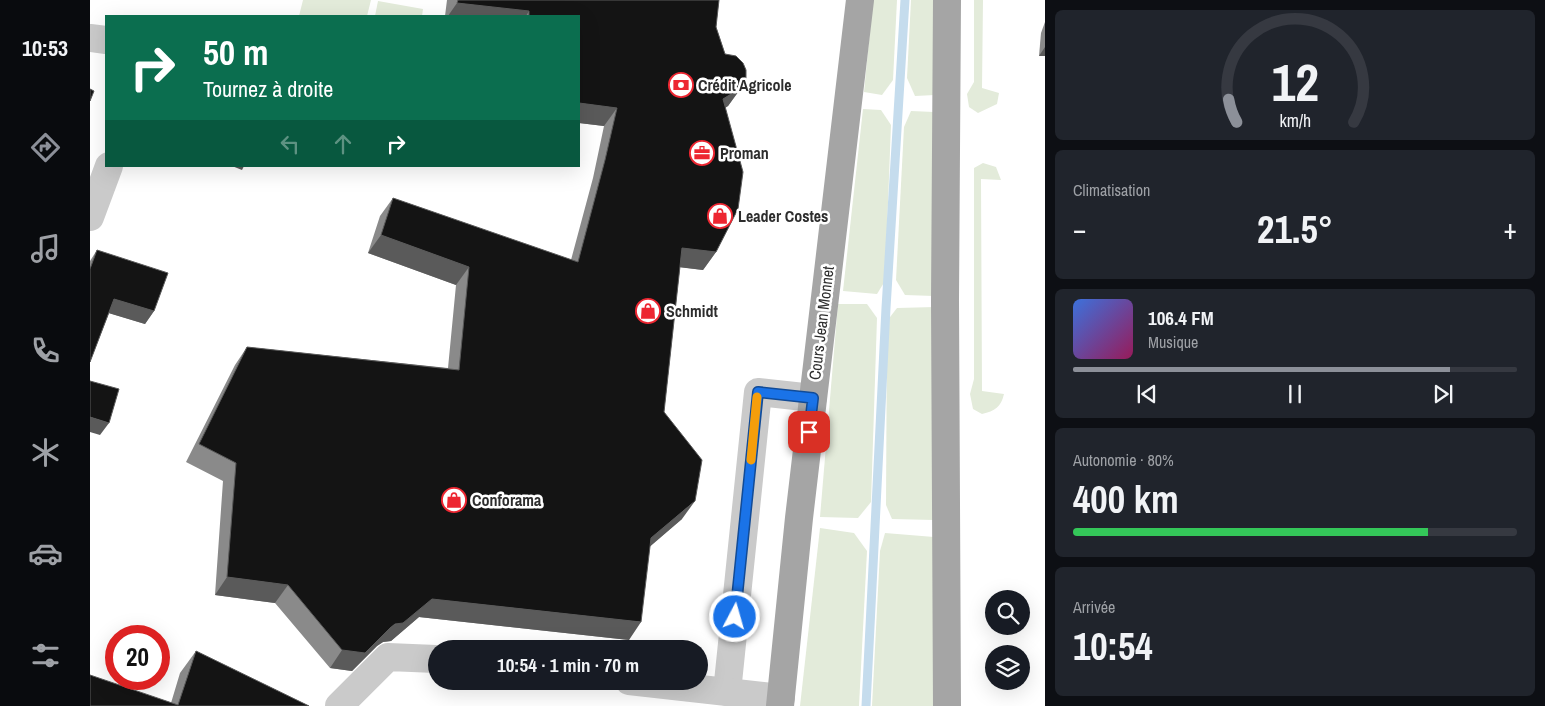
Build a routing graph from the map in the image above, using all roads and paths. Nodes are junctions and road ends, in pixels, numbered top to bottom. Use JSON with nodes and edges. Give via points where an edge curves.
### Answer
{"nodes":[{"id":1,"x":860,"y":0,"type":"edge"},
{"id":2,"x":947,"y":0,"type":"edge"},
{"id":3,"x":90,"y":38,"type":"edge"},
{"id":4,"x":105,"y":40,"type":"edge"},
{"id":5,"x":109,"y":167,"type":"edge"},
{"id":6,"x":90,"y":217,"type":"edge"},
{"id":7,"x":813,"y":398,"type":"junction"},
{"id":8,"x":428,"y":659,"type":"edge"},
{"id":9,"x":708,"y":690,"type":"edge"},
{"id":10,"x":727,"y":692,"type":"junction"},
{"id":11,"x":781,"y":702,"type":"edge"},
{"id":12,"x":339,"y":706,"type":"edge"},
{"id":13,"x":948,"y":706,"type":"edge"}],
"edges":[{"from":1,"to":7,"type":"main road","name":"Cours Jean Monnet"},
{"from":2,"to":13,"type":"main road"},
{"from":3,"to":4,"type":"street"},
{"from":5,"to":6,"type":"street"},
{"from":7,"to":10,"type":"street","via":[[758,392]]},
{"from":7,"to":11,"type":"main road","name":"Cours Jean Monnet"},
{"from":8,"to":12,"type":"street","via":[[388,657]]},
{"from":9,"to":10,"type":"street"},
{"from":10,"to":11,"type":"street"}]}
